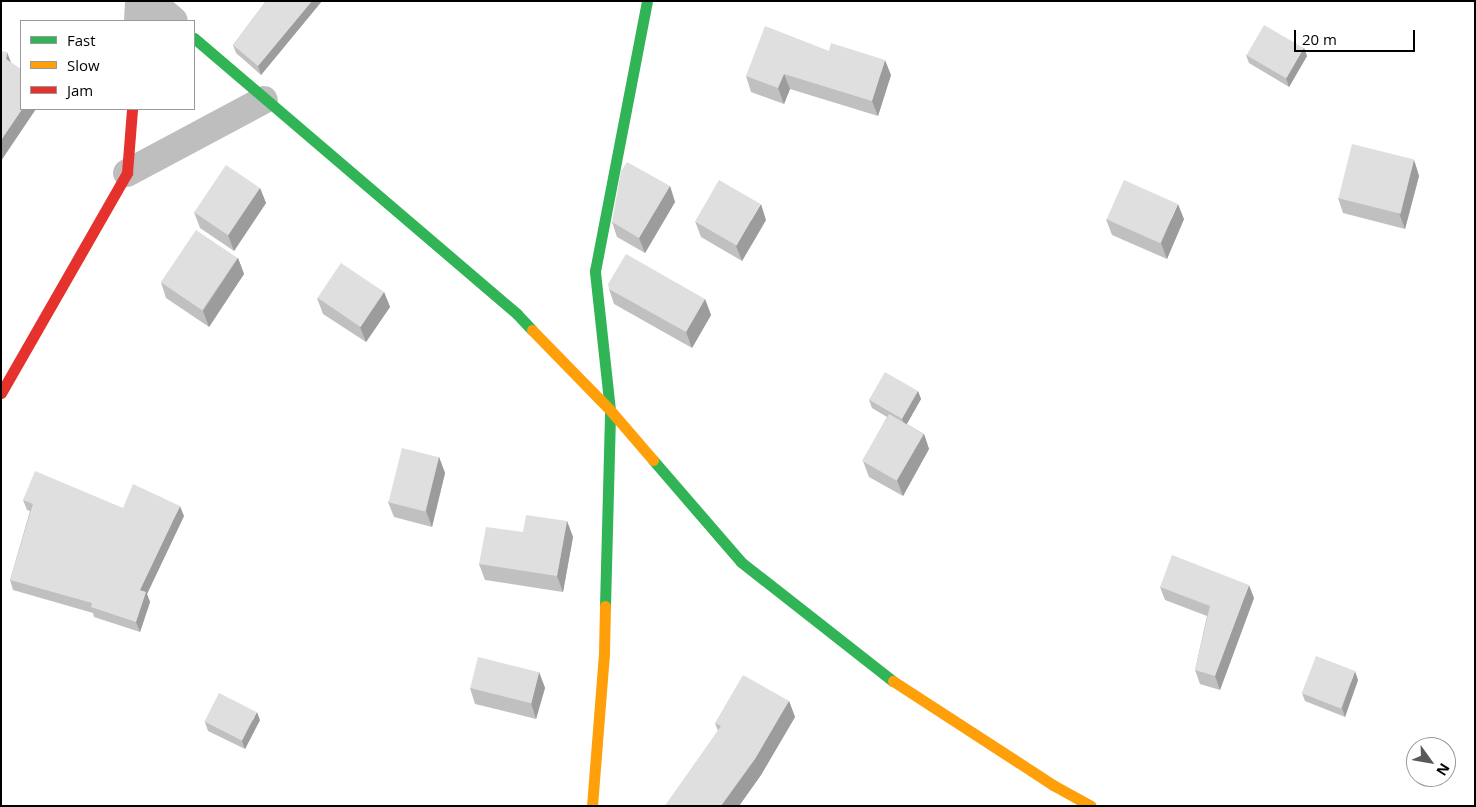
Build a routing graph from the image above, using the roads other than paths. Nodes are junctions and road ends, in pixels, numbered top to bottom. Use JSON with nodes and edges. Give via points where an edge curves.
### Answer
{"nodes":[{"id":1,"x":140,"y":1,"type":"edge"},
{"id":2,"x":151,"y":1,"type":"edge"},
{"id":3,"x":647,"y":1,"type":"edge"},
{"id":4,"x":138,"y":20,"type":"edge"},
{"id":5,"x":173,"y":20,"type":"edge"},
{"id":6,"x":195,"y":39,"type":"edge"},
{"id":7,"x":264,"y":100,"type":"junction"},
{"id":8,"x":132,"y":110,"type":"edge"},
{"id":9,"x":127,"y":172,"type":"junction"},
{"id":10,"x":1,"y":393,"type":"edge"},
{"id":11,"x":610,"y":410,"type":"junction"},
{"id":12,"x":592,"y":806,"type":"edge"},
{"id":13,"x":1091,"y":806,"type":"edge"}],
"edges":[{"from":1,"to":4,"type":"street"},
{"from":2,"to":5,"type":"street"},
{"from":3,"to":11,"type":"street","via":[[595,271]]},
{"from":6,"to":7,"type":"street"},
{"from":7,"to":9,"type":"street"},
{"from":7,"to":11,"type":"street","via":[[517,314]]},
{"from":8,"to":9,"type":"street"},
{"from":9,"to":10,"type":"street"},
{"from":11,"to":12,"type":"street","via":[[604,653]]},
{"from":11,"to":13,"type":"street","via":[[741,562],[878,671],[1052,785]]}]}
